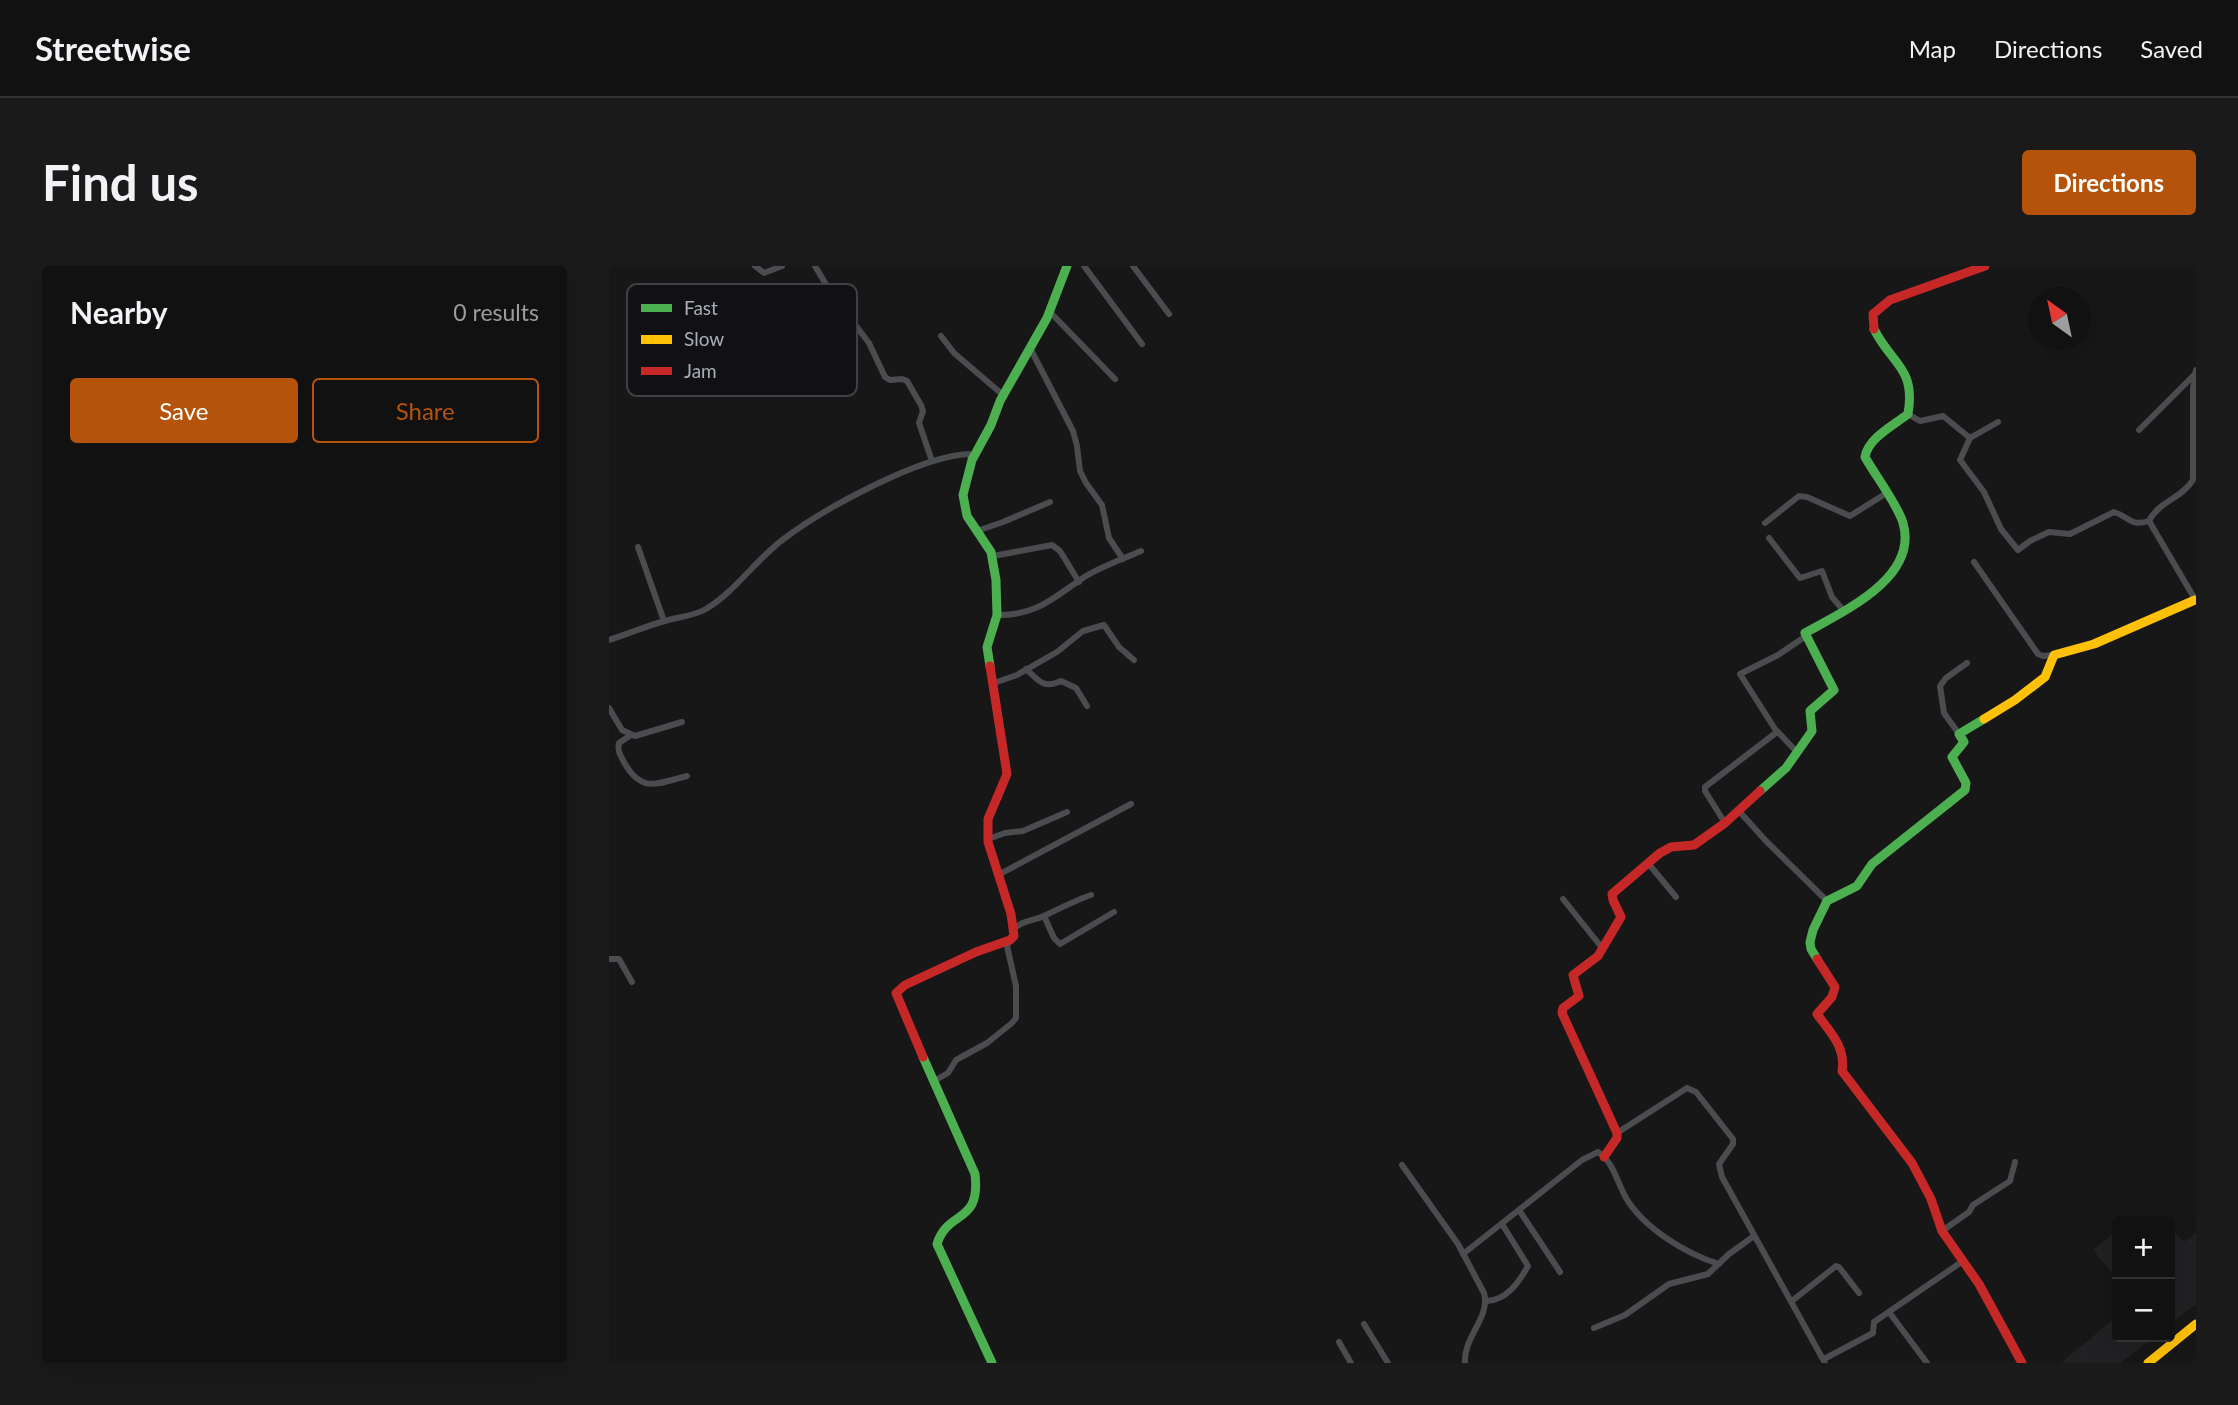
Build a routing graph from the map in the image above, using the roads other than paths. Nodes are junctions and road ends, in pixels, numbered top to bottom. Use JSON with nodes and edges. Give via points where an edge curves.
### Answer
{"nodes":[{"id":1,"x":755,"y":266,"type":"edge"},
{"id":2,"x":782,"y":266,"type":"edge"},
{"id":3,"x":815,"y":266,"type":"edge"},
{"id":4,"x":1067,"y":266,"type":"edge"},
{"id":5,"x":1084,"y":266,"type":"edge"},
{"id":6,"x":1133,"y":266,"type":"edge"},
{"id":7,"x":1985,"y":266,"type":"edge"},
{"id":8,"x":826,"y":284,"type":"edge"},
{"id":9,"x":1050,"y":312,"type":"junction"},
{"id":10,"x":1169,"y":314,"type":"dead end"},
{"id":11,"x":857,"y":327,"type":"edge"},
{"id":12,"x":941,"y":336,"type":"dead end"},
{"id":13,"x":1142,"y":344,"type":"dead end"},
{"id":14,"x":1030,"y":348,"type":"junction"},
{"id":15,"x":2195,"y":372,"type":"edge"},
{"id":16,"x":1115,"y":379,"type":"dead end"},
{"id":17,"x":1003,"y":395,"type":"junction"},
{"id":18,"x":1908,"y":414,"type":"junction"},
{"id":19,"x":1998,"y":422,"type":"dead end"},
{"id":20,"x":2139,"y":430,"type":"dead end"},
{"id":21,"x":1970,"y":438,"type":"junction"},
{"id":22,"x":972,"y":460,"type":"junction"},
{"id":23,"x":932,"y":461,"type":"junction"},
{"id":24,"x":1885,"y":494,"type":"junction"},
{"id":25,"x":1050,"y":502,"type":"dead end"},
{"id":26,"x":2149,"y":520,"type":"junction"},
{"id":27,"x":1765,"y":523,"type":"dead end"},
{"id":28,"x":977,"y":531,"type":"junction"},
{"id":29,"x":1769,"y":538,"type":"dead end"},
{"id":30,"x":638,"y":547,"type":"dead end"},
{"id":31,"x":1141,"y":551,"type":"dead end"},
{"id":32,"x":993,"y":556,"type":"junction"},
{"id":33,"x":1123,"y":559,"type":"junction"},
{"id":34,"x":1974,"y":562,"type":"dead end"},
{"id":35,"x":1079,"y":582,"type":"junction"},
{"id":36,"x":2196,"y":600,"type":"edge"},
{"id":37,"x":1844,"y":611,"type":"junction"},
{"id":38,"x":997,"y":614,"type":"junction"},
{"id":39,"x":664,"y":621,"type":"junction"},
{"id":40,"x":1806,"y":636,"type":"junction"},
{"id":41,"x":609,"y":640,"type":"edge"},
{"id":42,"x":2054,"y":654,"type":"junction"},
{"id":43,"x":1134,"y":660,"type":"dead end"},
{"id":44,"x":1966,"y":663,"type":"dead end"},
{"id":45,"x":1026,"y":669,"type":"junction"},
{"id":46,"x":993,"y":683,"type":"junction"},
{"id":47,"x":1087,"y":706,"type":"dead end"},
{"id":48,"x":609,"y":709,"type":"edge"},
{"id":49,"x":682,"y":722,"type":"dead end"},
{"id":50,"x":1777,"y":732,"type":"junction"},
{"id":51,"x":1959,"y":734,"type":"junction"},
{"id":52,"x":631,"y":735,"type":"junction"},
{"id":53,"x":1797,"y":752,"type":"junction"},
{"id":54,"x":687,"y":776,"type":"dead end"},
{"id":55,"x":1131,"y":804,"type":"dead end"},
{"id":56,"x":1738,"y":809,"type":"junction"},
{"id":57,"x":1067,"y":812,"type":"dead end"},
{"id":58,"x":1725,"y":823,"type":"junction"},
{"id":59,"x":988,"y":839,"type":"junction"},
{"id":60,"x":1648,"y":863,"type":"junction"},
{"id":61,"x":997,"y":875,"type":"junction"},
{"id":62,"x":1091,"y":895,"type":"dead end"},
{"id":63,"x":1676,"y":897,"type":"dead end"},
{"id":64,"x":1563,"y":898,"type":"dead end"},
{"id":65,"x":1827,"y":901,"type":"junction"},
{"id":66,"x":1114,"y":912,"type":"dead end"},
{"id":67,"x":1044,"y":916,"type":"junction"},
{"id":68,"x":1014,"y":929,"type":"junction"},
{"id":69,"x":1010,"y":940,"type":"junction"},
{"id":70,"x":1603,"y":949,"type":"junction"},
{"id":71,"x":609,"y":959,"type":"edge"},
{"id":72,"x":632,"y":982,"type":"dead end"},
{"id":73,"x":935,"y":1081,"type":"junction"},
{"id":74,"x":1617,"y":1133,"type":"junction"},
{"id":75,"x":1604,"y":1157,"type":"junction"},
{"id":76,"x":2015,"y":1161,"type":"dead end"},
{"id":77,"x":1402,"y":1165,"type":"dead end"},
{"id":78,"x":1519,"y":1210,"type":"junction"},
{"id":79,"x":1502,"y":1224,"type":"junction"},
{"id":80,"x":1942,"y":1231,"type":"junction"},
{"id":81,"x":1754,"y":1236,"type":"junction"},
{"id":82,"x":1463,"y":1254,"type":"junction"},
{"id":83,"x":1963,"y":1261,"type":"junction"},
{"id":84,"x":1714,"y":1263,"type":"junction"},
{"id":85,"x":1560,"y":1272,"type":"dead end"},
{"id":86,"x":1859,"y":1293,"type":"dead end"},
{"id":87,"x":1487,"y":1301,"type":"junction"},
{"id":88,"x":1792,"y":1301,"type":"junction"},
{"id":89,"x":1889,"y":1312,"type":"junction"},
{"id":90,"x":1364,"y":1324,"type":"dead end"},
{"id":91,"x":2196,"y":1324,"type":"edge"},
{"id":92,"x":1594,"y":1328,"type":"dead end"},
{"id":93,"x":1339,"y":1342,"type":"dead end"},
{"id":94,"x":990,"y":1358,"type":"edge"},
{"id":95,"x":1824,"y":1361,"type":"edge"},
{"id":96,"x":1351,"y":1363,"type":"edge"},
{"id":97,"x":1388,"y":1363,"type":"edge"},
{"id":98,"x":1465,"y":1363,"type":"edge"},
{"id":99,"x":1927,"y":1363,"type":"edge"},
{"id":100,"x":2022,"y":1363,"type":"edge"},
{"id":101,"x":2148,"y":1363,"type":"edge"}],
"edges":[{"from":1,"to":2,"type":"street","via":[[764,273]]},
{"from":3,"to":8,"type":"street"},
{"from":4,"to":9,"type":"street"},
{"from":5,"to":13,"type":"street"},
{"from":6,"to":10,"type":"street"},
{"from":7,"to":18,"type":"street","via":[[1890,300],[1873,314],[1876,334],[1909,384]]},
{"from":9,"to":14,"type":"street"},
{"from":9,"to":16,"type":"street"},
{"from":11,"to":23,"type":"street","via":[[885,377],[907,381],[916,397]]},
{"from":12,"to":17,"type":"street"},
{"from":14,"to":17,"type":"street"},
{"from":14,"to":33,"type":"street","via":[[1073,431],[1080,471],[1103,505],[1109,538]]},
{"from":15,"to":20,"type":"street"},
{"from":15,"to":26,"type":"street","via":[[2193,480]]},
{"from":17,"to":22,"type":"street"},
{"from":18,"to":21,"type":"street","via":[[1920,421],[1943,416]]},
{"from":18,"to":24,"type":"street","via":[[1864,453]]},
{"from":19,"to":21,"type":"street"},
{"from":21,"to":26,"type":"street","via":[[1960,460],[2018,550],[2049,532],[2070,534],[2114,512],[2132,523]]},
{"from":22,"to":23,"type":"street","via":[[969,454]]},
{"from":22,"to":28,"type":"street","via":[[963,495],[967,516]]},
{"from":23,"to":39,"type":"street","via":[[862,491],[784,538],[728,595],[702,612]]},
{"from":24,"to":27,"type":"street","via":[[1850,516],[1799,496]]},
{"from":24,"to":37,"type":"street","via":[[1906,530],[1903,554],[1876,589]]},
{"from":25,"to":28,"type":"street"},
{"from":26,"to":36,"type":"street"},
{"from":28,"to":32,"type":"street"},
{"from":29,"to":37,"type":"street","via":[[1801,579],[1822,570],[1832,597]]},
{"from":30,"to":39,"type":"street"},
{"from":31,"to":33,"type":"street"},
{"from":32,"to":35,"type":"street","via":[[1052,545]]},
{"from":32,"to":38,"type":"street"},
{"from":33,"to":35,"type":"street"},
{"from":34,"to":42,"type":"street","via":[[2038,653]]},
{"from":35,"to":38,"type":"street","via":[[1035,610]]},
{"from":36,"to":42,"type":"street","via":[[2094,644]]},
{"from":37,"to":40,"type":"street","via":[[1806,631]]},
{"from":38,"to":46,"type":"street","via":[[987,647]]},
{"from":39,"to":41,"type":"street"},
{"from":40,"to":50,"type":"street","via":[[1740,674]]},
{"from":40,"to":53,"type":"street","via":[[1834,690],[1810,711],[1812,731]]},
{"from":42,"to":51,"type":"street","via":[[2045,677]]},
{"from":43,"to":45,"type":"street","via":[[1104,625],[1083,631]]},
{"from":44,"to":51,"type":"street","via":[[1940,686],[1944,713]]},
{"from":45,"to":46,"type":"street"},
{"from":45,"to":47,"type":"street","via":[[1044,684],[1061,681],[1073,686]]},
{"from":46,"to":59,"type":"street","via":[[1007,774],[988,819]]},
{"from":48,"to":52,"type":"street","via":[[622,730]]},
{"from":49,"to":52,"type":"street"},
{"from":50,"to":53,"type":"street"},
{"from":50,"to":58,"type":"street","via":[[1705,787]]},
{"from":51,"to":65,"type":"street","via":[[1964,742],[1952,757],[1965,790],[1872,864],[1857,886]]},
{"from":52,"to":54,"type":"street","via":[[619,743],[618,752],[640,782]]},
{"from":53,"to":56,"type":"street"},
{"from":55,"to":61,"type":"street"},
{"from":56,"to":58,"type":"street"},
{"from":56,"to":65,"type":"street"},
{"from":57,"to":59,"type":"street","via":[[1023,831]]},
{"from":58,"to":60,"type":"street","via":[[1694,845],[1671,847]]},
{"from":59,"to":61,"type":"street"},
{"from":60,"to":63,"type":"street"},
{"from":60,"to":70,"type":"street","via":[[1612,894],[1621,915]]},
{"from":61,"to":68,"type":"street"},
{"from":62,"to":67,"type":"street"},
{"from":64,"to":70,"type":"street"},
{"from":65,"to":80,"type":"street","via":[[1810,942],[1834,992],[1817,1012],[1818,1017],[1842,1049],[1844,1075],[1912,1163]]},
{"from":66,"to":67,"type":"street","via":[[1061,944]]},
{"from":67,"to":68,"type":"street"},
{"from":68,"to":69,"type":"street"},
{"from":69,"to":73,"type":"street","via":[[1016,1018]]},
{"from":69,"to":73,"type":"street","via":[[977,951],[896,993]]},
{"from":70,"to":74,"type":"street","via":[[1573,975],[1579,996],[1562,1013]]},
{"from":71,"to":72,"type":"street","via":[[619,959]]},
{"from":73,"to":94,"type":"street","via":[[978,1187],[973,1206],[942,1232],[937,1244]]},
{"from":74,"to":75,"type":"street"},
{"from":74,"to":81,"type":"street","via":[[1691,1088],[1733,1139],[1719,1170]]},
{"from":75,"to":78,"type":"street","via":[[1595,1153],[1582,1160]]},
{"from":75,"to":84,"type":"street","via":[[1638,1212],[1678,1248]]},
{"from":76,"to":80,"type":"street","via":[[2009,1182]]},
{"from":77,"to":82,"type":"street"},
{"from":78,"to":79,"type":"street"},
{"from":78,"to":85,"type":"street"},
{"from":79,"to":82,"type":"street"},
{"from":79,"to":87,"type":"street","via":[[1528,1266],[1502,1298]]},
{"from":80,"to":83,"type":"street"},
{"from":81,"to":84,"type":"street"},
{"from":81,"to":88,"type":"street"},
{"from":82,"to":87,"type":"street"},
{"from":83,"to":89,"type":"street"},
{"from":83,"to":100,"type":"street"},
{"from":84,"to":92,"type":"street","via":[[1701,1277],[1669,1284],[1625,1315]]},
{"from":86,"to":88,"type":"street","via":[[1836,1266]]},
{"from":87,"to":98,"type":"street","via":[[1466,1345]]},
{"from":88,"to":95,"type":"street"},
{"from":89,"to":95,"type":"street","via":[[1874,1322],[1873,1333]]},
{"from":89,"to":99,"type":"street"},
{"from":90,"to":97,"type":"street"},
{"from":91,"to":101,"type":"street"},
{"from":93,"to":96,"type":"street"}]}
